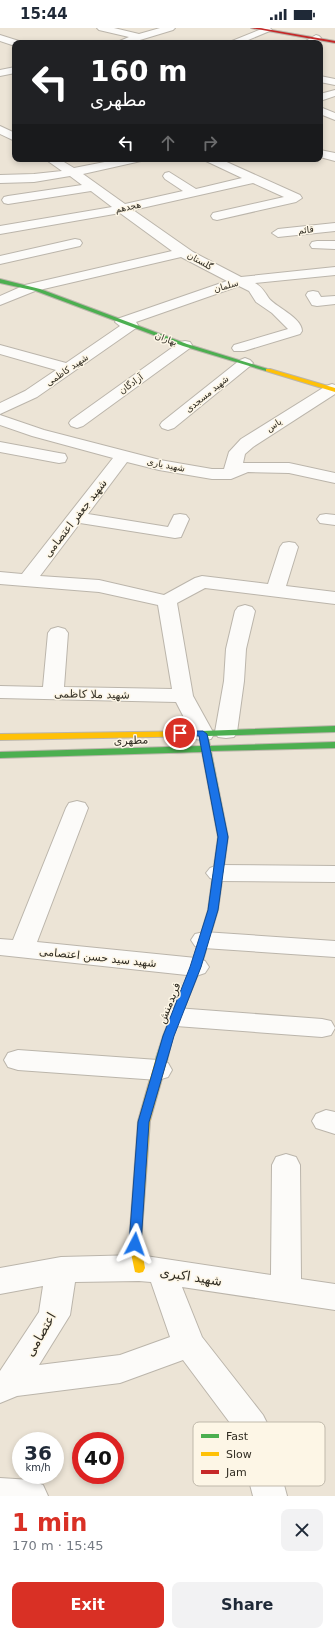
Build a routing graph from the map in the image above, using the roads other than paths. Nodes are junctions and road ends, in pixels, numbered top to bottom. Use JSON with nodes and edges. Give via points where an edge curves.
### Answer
{"nodes":[{"id":1,"x":102,"y":28,"type":"edge"},
{"id":2,"x":129,"y":28,"type":"edge"},
{"id":3,"x":170,"y":28,"type":"edge"},
{"id":4,"x":253,"y":28,"type":"edge"},
{"id":5,"x":291,"y":28,"type":"edge"},
{"id":6,"x":271,"y":29,"type":"edge"},
{"id":7,"x":118,"y":32,"type":"junction"},
{"id":8,"x":335,"y":36,"type":"edge"},
{"id":9,"x":139,"y":37,"type":"junction"},
{"id":10,"x":0,"y":38,"type":"edge"},
{"id":11,"x":130,"y":40,"type":"edge"},
{"id":12,"x":240,"y":40,"type":"edge"},
{"id":13,"x":311,"y":40,"type":"edge"},
{"id":14,"x":323,"y":41,"type":"edge"},
{"id":15,"x":12,"y":42,"type":"edge"},
{"id":16,"x":335,"y":42,"type":"edge"},
{"id":17,"x":12,"y":71,"type":"edge"},
{"id":18,"x":0,"y":73,"type":"edge"},
{"id":19,"x":323,"y":80,"type":"edge"},
{"id":20,"x":335,"y":82,"type":"edge"},
{"id":21,"x":335,"y":93,"type":"edge"},
{"id":22,"x":323,"y":97,"type":"edge"},
{"id":23,"x":323,"y":112,"type":"edge"},
{"id":24,"x":335,"y":118,"type":"edge"},
{"id":25,"x":323,"y":119,"type":"edge"},
{"id":26,"x":12,"y":127,"type":"edge"},
{"id":27,"x":0,"y":129,"type":"edge"},
{"id":28,"x":12,"y":142,"type":"edge"},
{"id":29,"x":323,"y":154,"type":"edge"},
{"id":30,"x":335,"y":157,"type":"edge"},
{"id":31,"x":56,"y":162,"type":"edge"},
{"id":32,"x":121,"y":162,"type":"edge"},
{"id":33,"x":217,"y":162,"type":"edge"},
{"id":34,"x":72,"y":172,"type":"junction"},
{"id":35,"x":169,"y":176,"type":"dead end"},
{"id":36,"x":0,"y":179,"type":"edge"},
{"id":37,"x":254,"y":179,"type":"junction"},
{"id":38,"x":92,"y":187,"type":"junction"},
{"id":39,"x":194,"y":193,"type":"junction"},
{"id":40,"x":8,"y":200,"type":"dead end"},
{"id":41,"x":122,"y":209,"type":"junction"},
{"id":42,"x":217,"y":216,"type":"dead end"},
{"id":43,"x":335,"y":227,"type":"edge"},
{"id":44,"x":0,"y":230,"type":"edge"},
{"id":45,"x":278,"y":233,"type":"dead end"},
{"id":46,"x":75,"y":243,"type":"dead end"},
{"id":47,"x":335,"y":245,"type":"edge"},
{"id":48,"x":317,"y":246,"type":"dead end"},
{"id":49,"x":184,"y":252,"type":"junction"},
{"id":50,"x":0,"y":260,"type":"edge"},
{"id":51,"x":335,"y":271,"type":"edge"},
{"id":52,"x":0,"y":281,"type":"edge"},
{"id":53,"x":240,"y":281,"type":"junction"},
{"id":54,"x":30,"y":288,"type":"junction"},
{"id":55,"x":313,"y":295,"type":"dead end"},
{"id":56,"x":335,"y":300,"type":"edge"},
{"id":57,"x":0,"y":301,"type":"edge"},
{"id":58,"x":127,"y":324,"type":"junction"},
{"id":59,"x":185,"y":345,"type":"junction"},
{"id":60,"x":239,"y":348,"type":"dead end"},
{"id":61,"x":0,"y":349,"type":"edge"},
{"id":62,"x":245,"y":363,"type":"junction"},
{"id":63,"x":69,"y":369,"type":"junction"},
{"id":64,"x":333,"y":389,"type":"edge"},
{"id":65,"x":0,"y":408,"type":"edge"},
{"id":66,"x":0,"y":420,"type":"edge"},
{"id":67,"x":77,"y":423,"type":"dead end"},
{"id":68,"x":168,"y":425,"type":"dead end"},
{"id":69,"x":17,"y":426,"type":"junction"},
{"id":70,"x":0,"y":442,"type":"edge"},
{"id":71,"x":0,"y":447,"type":"edge"},
{"id":72,"x":123,"y":456,"type":"junction"},
{"id":73,"x":59,"y":458,"type":"dead end"},
{"id":74,"x":331,"y":473,"type":"edge"},
{"id":75,"x":231,"y":474,"type":"junction"},
{"id":76,"x":75,"y":517,"type":"junction"},
{"id":77,"x":180,"y":519,"type":"dead end"},
{"id":78,"x":288,"y":547,"type":"dead end"},
{"id":79,"x":0,"y":578,"type":"edge"},
{"id":80,"x":27,"y":580,"type":"junction"},
{"id":81,"x":275,"y":591,"type":"junction"},
{"id":82,"x":335,"y":598,"type":"edge"},
{"id":83,"x":168,"y":601,"type":"junction"},
{"id":84,"x":245,"y":611,"type":"dead end"},
{"id":85,"x":58,"y":633,"type":"dead end"},
{"id":86,"x":0,"y":692,"type":"edge"},
{"id":87,"x":52,"y":693,"type":"junction"},
{"id":88,"x":183,"y":696,"type":"junction"},
{"id":89,"x":335,"y":729,"type":"edge"},
{"id":90,"x":226,"y":732,"type":"junction"},
{"id":91,"x":0,"y":737,"type":"edge"},
{"id":92,"x":205,"y":741,"type":"junction"},
{"id":93,"x":335,"y":745,"type":"edge"},
{"id":94,"x":0,"y":755,"type":"edge"},
{"id":95,"x":77,"y":808,"type":"dead end"},
{"id":96,"x":218,"y":873,"type":"junction"},
{"id":97,"x":335,"y":874,"type":"edge"},
{"id":98,"x":204,"y":940,"type":"junction"},
{"id":99,"x":11,"y":948,"type":"edge"},
{"id":100,"x":335,"y":949,"type":"edge"},
{"id":101,"x":196,"y":967,"type":"junction"},
{"id":102,"x":176,"y":1017,"type":"junction"},
{"id":103,"x":322,"y":1028,"type":"dead end"},
{"id":104,"x":18,"y":1060,"type":"dead end"},
{"id":105,"x":158,"y":1070,"type":"junction"},
{"id":106,"x":286,"y":1165,"type":"dead end"},
{"id":107,"x":60,"y":1270,"type":"junction"},
{"id":108,"x":152,"y":1270,"type":"junction"},
{"id":109,"x":0,"y":1281,"type":"edge"},
{"id":110,"x":286,"y":1290,"type":"junction"},
{"id":111,"x":335,"y":1297,"type":"edge"},
{"id":112,"x":189,"y":1344,"type":"junction"},
{"id":113,"x":5,"y":1386,"type":"edge"},
{"id":114,"x":249,"y":1422,"type":"edge"},
{"id":115,"x":267,"y":1486,"type":"edge"},
{"id":116,"x":0,"y":1494,"type":"edge"},
{"id":117,"x":31,"y":1496,"type":"edge"},
{"id":118,"x":270,"y":1496,"type":"edge"}],
"edges":[{"from":1,"to":7,"type":"street"},
{"from":2,"to":7,"type":"street"},
{"from":3,"to":9,"type":"street"},
{"from":4,"to":6,"type":"street"},
{"from":5,"to":6,"type":"street"},
{"from":5,"to":8,"type":"street"},
{"from":6,"to":12,"type":"street"},
{"from":6,"to":13,"type":"street"},
{"from":7,"to":9,"type":"street"},
{"from":8,"to":13,"type":"street","via":[[314,35],[311,36]]},
{"from":9,"to":11,"type":"street"},
{"from":10,"to":15,"type":"street"},
{"from":14,"to":16,"type":"street"},
{"from":17,"to":18,"type":"street"},
{"from":19,"to":20,"type":"street"},
{"from":21,"to":22,"type":"street"},
{"from":23,"to":24,"type":"street"},
{"from":24,"to":25,"type":"street"},
{"from":26,"to":27,"type":"street"},
{"from":27,"to":28,"type":"street"},
{"from":29,"to":30,"type":"street"},
{"from":31,"to":34,"type":"street","name":"گلستان"},
{"from":32,"to":34,"type":"street"},
{"from":33,"to":37,"type":"street"},
{"from":34,"to":36,"type":"street"},
{"from":34,"to":38,"type":"street","name":"گلستان"},
{"from":35,"to":39,"type":"street"},
{"from":37,"to":39,"type":"street","name":"هجدهم"},
{"from":37,"to":42,"type":"street","via":[[296,198]]},
{"from":38,"to":40,"type":"street"},
{"from":38,"to":41,"type":"street","name":"گلستان"},
{"from":39,"to":41,"type":"street","name":"هجدهم"},
{"from":41,"to":44,"type":"street","name":"هجدهم"},
{"from":41,"to":49,"type":"street","name":"گلستان"},
{"from":43,"to":45,"type":"street","name":"قائم"},
{"from":46,"to":50,"type":"street"},
{"from":47,"to":48,"type":"street"},
{"from":49,"to":53,"type":"street","name":"گلستان"},
{"from":49,"to":54,"type":"street"},
{"from":51,"to":53,"type":"street","name":"سلمان"},
{"from":52,"to":54,"type":"street","name":"بهاران"},
{"from":53,"to":58,"type":"street","name":"سلمان"},
{"from":53,"to":60,"type":"street","name":"گلستان","via":[[254,288],[262,300],[295,327],[295,331]]},
{"from":54,"to":57,"type":"street"},
{"from":54,"to":58,"type":"street","name":"بهاران"},
{"from":55,"to":56,"type":"street","via":[[317,302]]},
{"from":58,"to":59,"type":"street","name":"بهاران"},
{"from":58,"to":63,"type":"street","name":"شهید کاظمی"},
{"from":59,"to":62,"type":"street","name":"بهاران"},
{"from":59,"to":67,"type":"street","name":"آزادگان"},
{"from":61,"to":63,"type":"street"},
{"from":62,"to":64,"type":"street","name":"بهاران"},
{"from":62,"to":68,"type":"street","name":"شهید مسجدی"},
{"from":63,"to":65,"type":"street","name":"شهید کاظمی","via":[[31,394]]},
{"from":64,"to":75,"type":"street","name":"یاس","via":[[246,443],[237,452]]},
{"from":66,"to":69,"type":"street","name":"شهید یاری"},
{"from":69,"to":70,"type":"street"},
{"from":69,"to":72,"type":"street","name":"شهید یاری"},
{"from":71,"to":73,"type":"street"},
{"from":72,"to":75,"type":"street","name":"شهید یاری","via":[[212,474]]},
{"from":72,"to":76,"type":"street","name":"شهید جعفر اعتصامی"},
{"from":74,"to":75,"type":"street","name":"شهید یاری","via":[[289,468],[245,467]]},
{"from":76,"to":77,"type":"street","via":[[175,533]]},
{"from":76,"to":80,"type":"street","name":"شهید جعفر اعتصامی"},
{"from":78,"to":81,"type":"street"},
{"from":79,"to":80,"type":"street"},
{"from":80,"to":83,"type":"street","via":[[99,586]]},
{"from":81,"to":82,"type":"street"},
{"from":81,"to":83,"type":"street","via":[[202,582]]},
{"from":83,"to":88,"type":"street"},
{"from":84,"to":90,"type":"street","via":[[236,649]]},
{"from":85,"to":87,"type":"street"},
{"from":86,"to":87,"type":"street","name":"شهید ملا کاظمی"},
{"from":87,"to":88,"type":"street","name":"شهید ملا کاظمی"},
{"from":88,"to":92,"type":"street"},
{"from":89,"to":90,"type":"street","name":"مطهری"},
{"from":90,"to":92,"type":"street","name":"مطهری"},
{"from":91,"to":92,"type":"street","name":"مطهری"},
{"from":92,"to":93,"type":"street","name":"مطهری"},
{"from":92,"to":94,"type":"street","name":"مطهری"},
{"from":92,"to":96,"type":"street","name":"فریدمنش","via":[[223,837]]},
{"from":95,"to":99,"type":"street"},
{"from":96,"to":97,"type":"street"},
{"from":96,"to":98,"type":"street","name":"فریدمنش","via":[[213,910]]},
{"from":98,"to":100,"type":"street"},
{"from":98,"to":101,"type":"street","name":"فریدمنش"},
{"from":99,"to":101,"type":"street","name":"شهید سید حسن اعتصامی"},
{"from":101,"to":102,"type":"street","name":"فریدمنش"},
{"from":102,"to":103,"type":"street"},
{"from":102,"to":105,"type":"street","name":"فریدمنش"},
{"from":104,"to":105,"type":"street"},
{"from":105,"to":108,"type":"street","name":"فریدمنش","via":[[144,1122],[135,1244]]},
{"from":106,"to":110,"type":"street"},
{"from":107,"to":108,"type":"street","name":"شهید اکبری"},
{"from":107,"to":109,"type":"street","name":"شهید اکبری"},
{"from":107,"to":113,"type":"street","name":"اعتصامی","via":[[54,1315]]},
{"from":108,"to":110,"type":"street","name":"شهید اکبری"},
{"from":108,"to":112,"type":"street","via":[[167,1288]]},
{"from":110,"to":111,"type":"street","name":"شهید اکبری"},
{"from":112,"to":113,"type":"street","via":[[120,1369]]},
{"from":112,"to":114,"type":"street"},
{"from":115,"to":118,"type":"street"},
{"from":116,"to":117,"type":"street"}]}
